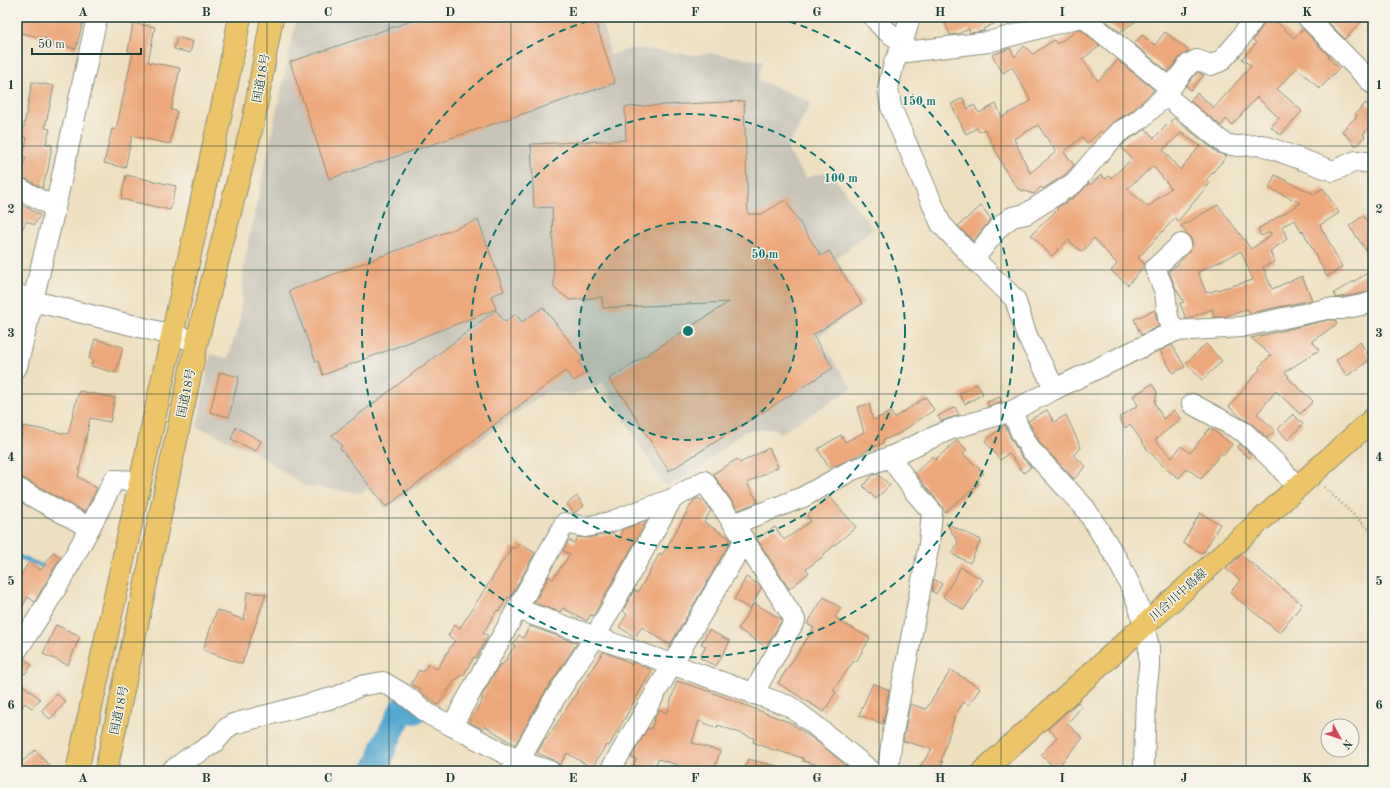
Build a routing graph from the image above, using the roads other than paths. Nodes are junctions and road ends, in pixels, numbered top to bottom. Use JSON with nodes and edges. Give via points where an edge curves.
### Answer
{"nodes":[{"id":1,"x":97,"y":17,"type":"edge"},
{"id":2,"x":240,"y":17,"type":"edge"},
{"id":3,"x":272,"y":17,"type":"edge"},
{"id":4,"x":874,"y":17,"type":"edge"},
{"id":5,"x":910,"y":17,"type":"edge"},
{"id":6,"x":1082,"y":17,"type":"edge"},
{"id":7,"x":1255,"y":17,"type":"edge"},
{"id":8,"x":1307,"y":17,"type":"edge"},
{"id":9,"x":902,"y":46,"type":"junction"},
{"id":10,"x":1373,"y":84,"type":"edge"},
{"id":11,"x":1168,"y":91,"type":"junction"},
{"id":12,"x":1373,"y":163,"type":"edge"},
{"id":13,"x":17,"y":187,"type":"edge"},
{"id":14,"x":56,"y":208,"type":"junction"},
{"id":15,"x":1180,"y":244,"type":"dead end"},
{"id":16,"x":974,"y":259,"type":"junction"},
{"id":17,"x":25,"y":298,"type":"edge"},
{"id":18,"x":1373,"y":301,"type":"edge"},
{"id":19,"x":1175,"y":331,"type":"junction"},
{"id":20,"x":172,"y":334,"type":"junction"},
{"id":21,"x":197,"y":341,"type":"junction"},
{"id":22,"x":17,"y":367,"type":"edge"},
{"id":23,"x":1054,"y":389,"type":"junction"},
{"id":24,"x":1192,"y":404,"type":"dead end"},
{"id":25,"x":1012,"y":411,"type":"junction"},
{"id":26,"x":1373,"y":419,"type":"edge"},
{"id":27,"x":890,"y":457,"type":"junction"},
{"id":28,"x":141,"y":480,"type":"junction"},
{"id":29,"x":1304,"y":481,"type":"junction"},
{"id":30,"x":17,"y":488,"type":"edge"},
{"id":31,"x":672,"y":499,"type":"junction"},
{"id":32,"x":734,"y":524,"type":"junction"},
{"id":33,"x":90,"y":528,"type":"junction"},
{"id":34,"x":744,"y":541,"type":"junction"},
{"id":35,"x":516,"y":609,"type":"junction"},
{"id":36,"x":1143,"y":627,"type":"junction"},
{"id":37,"x":595,"y":637,"type":"junction"},
{"id":38,"x":17,"y":650,"type":"edge"},
{"id":39,"x":671,"y":665,"type":"junction"},
{"id":40,"x":753,"y":694,"type":"junction"},
{"id":41,"x":452,"y":726,"type":"junction"},
{"id":42,"x":515,"y":766,"type":"edge"},
{"id":43,"x":77,"y":771,"type":"edge"},
{"id":44,"x":106,"y":771,"type":"edge"},
{"id":45,"x":171,"y":771,"type":"edge"},
{"id":46,"x":550,"y":771,"type":"edge"},
{"id":47,"x":610,"y":771,"type":"edge"},
{"id":48,"x":871,"y":771,"type":"edge"},
{"id":49,"x":888,"y":771,"type":"edge"},
{"id":50,"x":983,"y":771,"type":"edge"},
{"id":51,"x":1144,"y":771,"type":"edge"}],
"edges":[{"from":1,"to":14,"type":"street"},
{"from":2,"to":20,"type":"main road"},
{"from":3,"to":21,"type":"main road","name":"国道18号","via":[[254,118]]},
{"from":4,"to":9,"type":"street"},
{"from":5,"to":9,"type":"street"},
{"from":6,"to":9,"type":"street","via":[[988,42],[906,52]]},
{"from":6,"to":11,"type":"street"},
{"from":7,"to":11,"type":"street","via":[[1221,61],[1211,64],[1197,60],[1189,64]]},
{"from":8,"to":10,"type":"street"},
{"from":9,"to":16,"type":"street","via":[[894,63],[888,88],[891,107],[941,224]]},
{"from":11,"to":12,"type":"street","via":[[1225,144],[1262,146],[1333,171],[1356,161]]},
{"from":11,"to":16,"type":"street","via":[[1138,121],[1119,132],[1074,183],[1026,214],[1012,217],[999,227]]},
{"from":13,"to":14,"type":"street"},
{"from":14,"to":17,"type":"street"},
{"from":15,"to":19,"type":"street","via":[[1155,268],[1165,292],[1168,318]]},
{"from":16,"to":23,"type":"street","via":[[1016,299],[1028,336]]},
{"from":17,"to":20,"type":"street"},
{"from":17,"to":22,"type":"street"},
{"from":18,"to":19,"type":"street","via":[[1241,327]]},
{"from":19,"to":23,"type":"street"},
{"from":20,"to":21,"type":"street"},
{"from":20,"to":28,"type":"main road"},
{"from":21,"to":44,"type":"main road","name":"国道18号"},
{"from":23,"to":25,"type":"street"},
{"from":24,"to":29,"type":"street","via":[[1244,432],[1278,465]]},
{"from":25,"to":27,"type":"street","via":[[949,430]]},
{"from":25,"to":36,"type":"street","via":[[1031,450],[1085,508],[1117,559],[1131,587]]},
{"from":26,"to":29,"type":"main road","name":"川合川中島線"},
{"from":27,"to":32,"type":"street","via":[[852,470],[803,497]]},
{"from":27,"to":49,"type":"street","via":[[932,512],[929,544]]},
{"from":28,"to":33,"type":"street","via":[[114,480]]},
{"from":28,"to":43,"type":"main road"},
{"from":29,"to":36,"type":"main road","name":"川合川中島線"},
{"from":30,"to":33,"type":"street"},
{"from":31,"to":32,"type":"street","via":[[704,481]]},
{"from":31,"to":35,"type":"street","via":[[610,522],[584,527],[565,523]]},
{"from":31,"to":37,"type":"street"},
{"from":32,"to":34,"type":"street"},
{"from":33,"to":38,"type":"street","via":[[38,619]]},
{"from":34,"to":39,"type":"street"},
{"from":34,"to":40,"type":"street","via":[[795,620]]},
{"from":35,"to":37,"type":"street"},
{"from":35,"to":41,"type":"street"},
{"from":36,"to":50,"type":"main road","name":"川合川中島線"},
{"from":36,"to":51,"type":"street","via":[[1149,647]]},
{"from":37,"to":39,"type":"street"},
{"from":37,"to":42,"type":"street"},
{"from":39,"to":40,"type":"street"},
{"from":39,"to":47,"type":"street"},
{"from":40,"to":48,"type":"street","via":[[789,706]]},
{"from":41,"to":42,"type":"street"},
{"from":41,"to":45,"type":"street","via":[[430,715],[405,695],[383,682],[360,686],[336,697],[233,724],[226,728],[215,742]]},
{"from":42,"to":46,"type":"street"}]}
